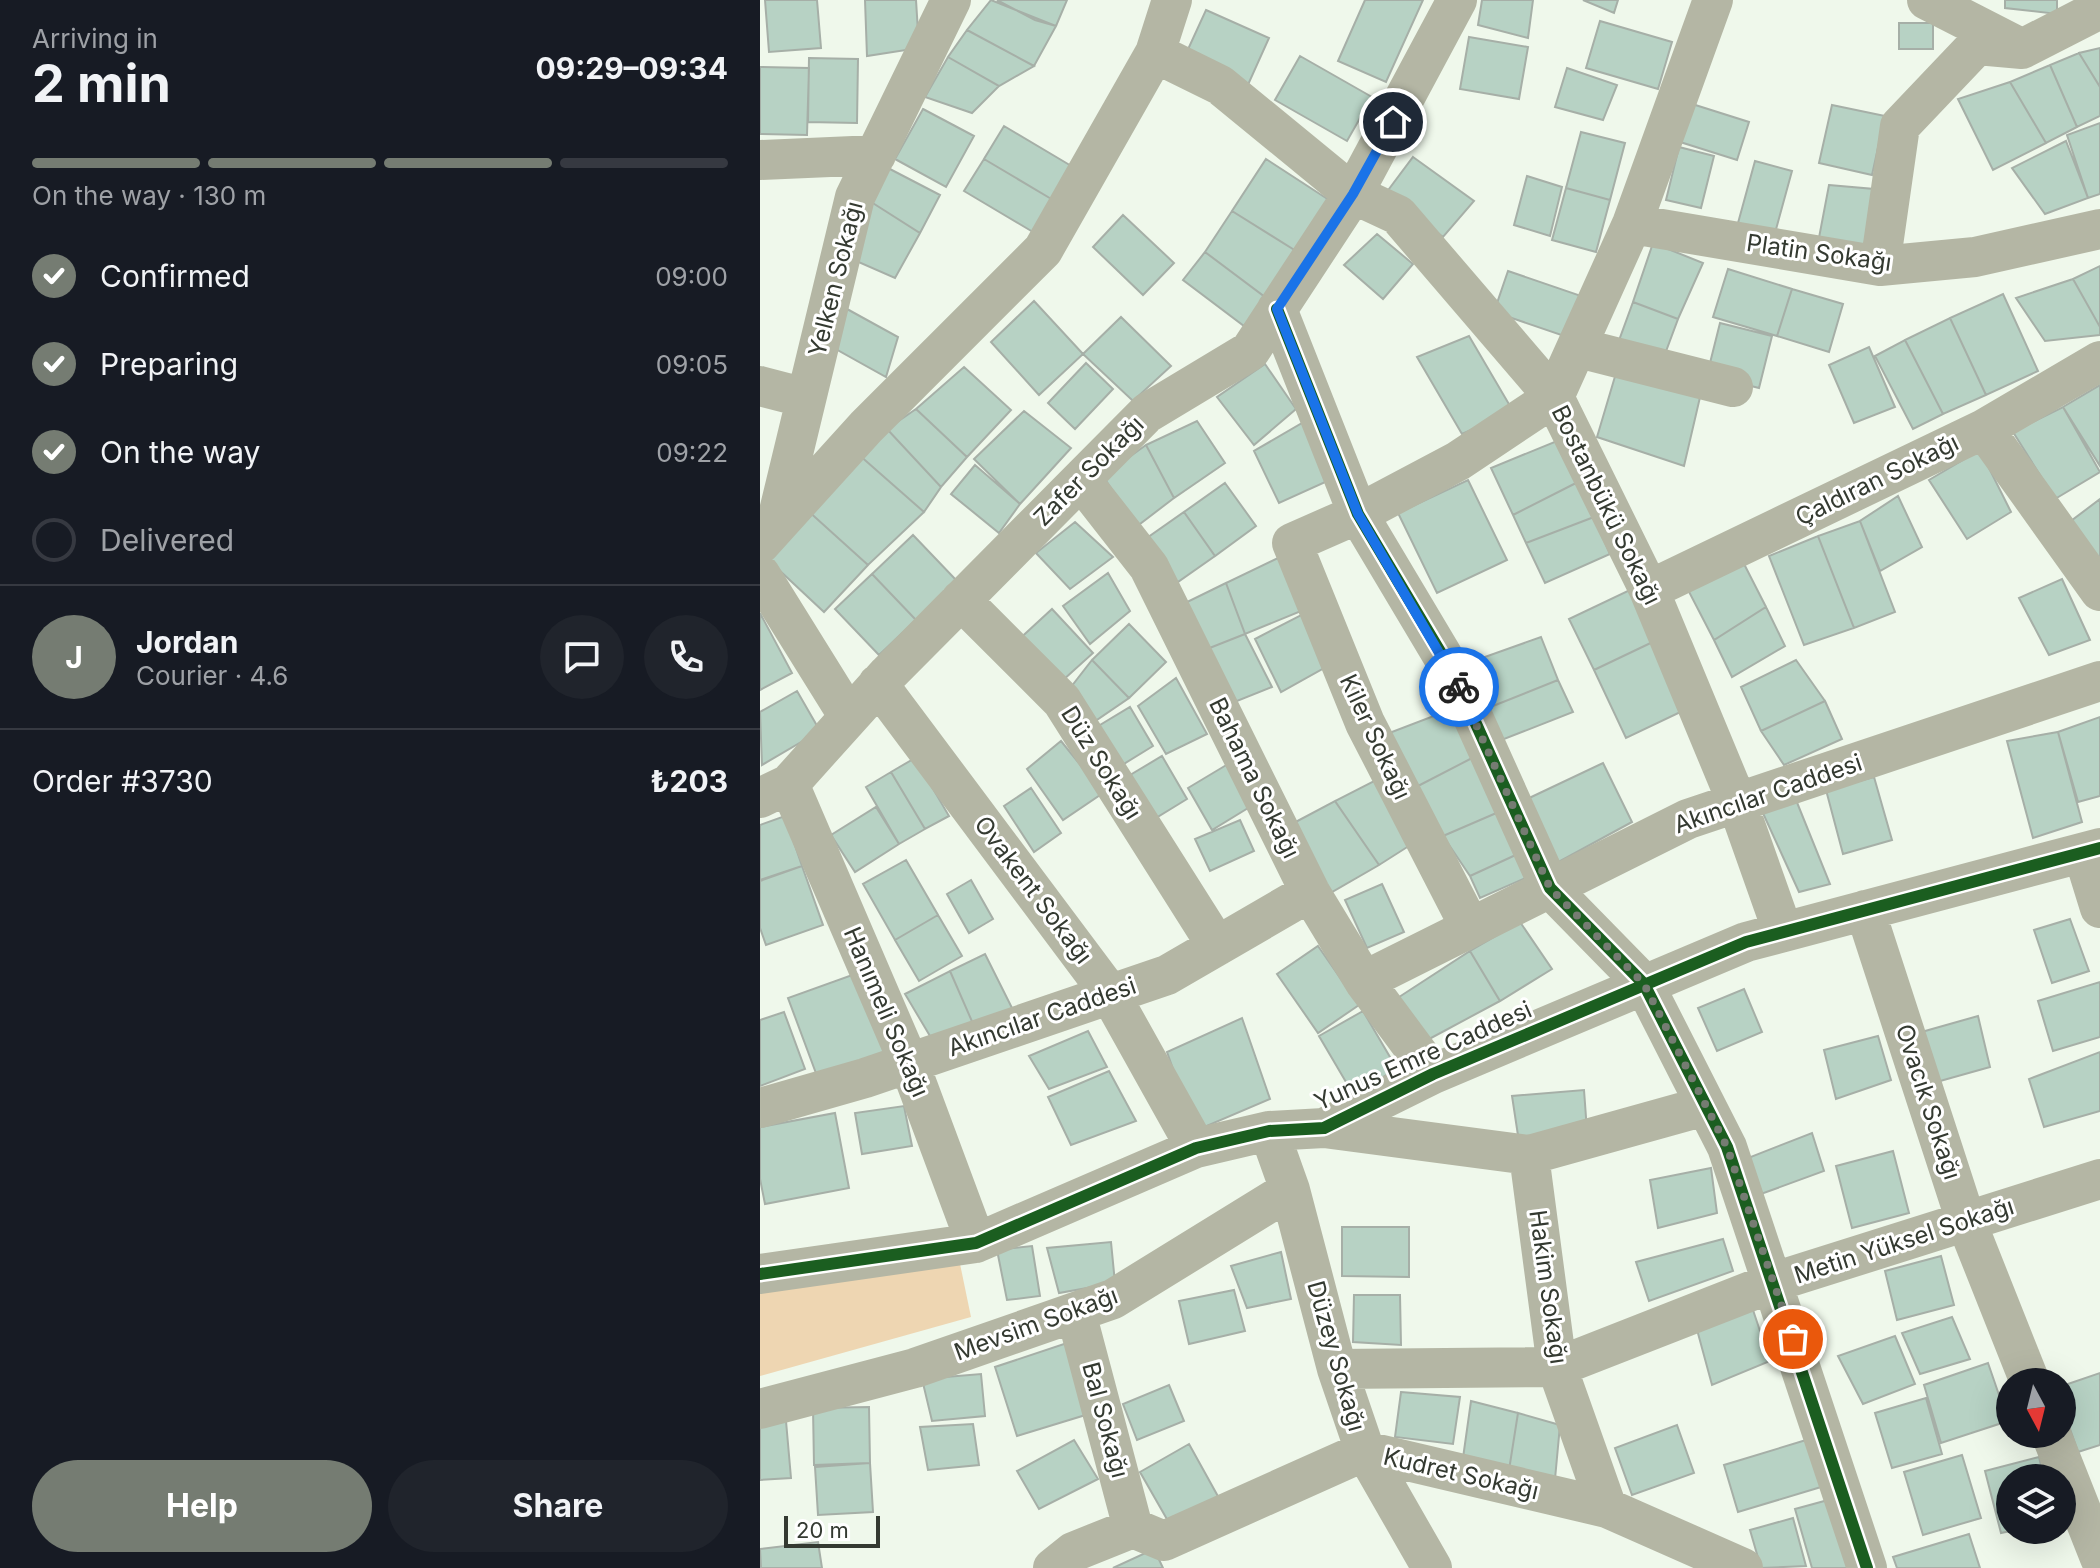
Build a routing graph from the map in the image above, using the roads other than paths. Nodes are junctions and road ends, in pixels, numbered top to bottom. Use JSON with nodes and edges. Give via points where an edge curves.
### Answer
{"nodes":[{"id":1,"x":951,"y":0,"type":"edge"},
{"id":2,"x":1172,"y":0,"type":"edge"},
{"id":3,"x":1457,"y":0,"type":"edge"},
{"id":4,"x":1713,"y":0,"type":"edge"},
{"id":5,"x":1927,"y":0,"type":"edge"},
{"id":6,"x":2078,"y":12,"type":"edge"},
{"id":7,"x":2022,"y":49,"type":"junction"},
{"id":8,"x":1155,"y":53,"type":"junction"},
{"id":9,"x":876,"y":155,"type":"junction"},
{"id":10,"x":760,"y":160,"type":"edge"},
{"id":11,"x":1353,"y":194,"type":"junction"},
{"id":12,"x":1632,"y":224,"type":"junction"},
{"id":13,"x":2100,"y":229,"type":"edge"},
{"id":14,"x":1880,"y":266,"type":"junction"},
{"id":15,"x":1277,"y":309,"type":"junction"},
{"id":16,"x":1579,"y":348,"type":"junction"},
{"id":17,"x":2100,"y":361,"type":"edge"},
{"id":18,"x":760,"y":386,"type":"edge"},
{"id":19,"x":1733,"y":387,"type":"dead end"},
{"id":20,"x":1554,"y":397,"type":"junction"},
{"id":21,"x":806,"y":398,"type":"junction"},
{"id":22,"x":1984,"y":429,"type":"junction"},
{"id":23,"x":1081,"y":480,"type":"junction"},
{"id":24,"x":1358,"y":514,"type":"junction"},
{"id":25,"x":768,"y":535,"type":"edge"},
{"id":26,"x":760,"y":574,"type":"edge"},
{"id":27,"x":1649,"y":590,"type":"junction"},
{"id":28,"x":2100,"y":591,"type":"edge"},
{"id":29,"x":961,"y":600,"type":"junction"},
{"id":30,"x":2100,"y":681,"type":"edge"},
{"id":31,"x":878,"y":684,"type":"junction"},
{"id":32,"x":849,"y":717,"type":"junction"},
{"id":33,"x":774,"y":791,"type":"edge"},
{"id":34,"x":1737,"y":802,"type":"junction"},
{"id":35,"x":2092,"y":851,"type":"edge"},
{"id":36,"x":1550,"y":888,"type":"junction"},
{"id":37,"x":1310,"y":892,"type":"junction"},
{"id":38,"x":2100,"y":908,"type":"edge"},
{"id":39,"x":1865,"y":910,"type":"junction"},
{"id":40,"x":1470,"y":927,"type":"junction"},
{"id":41,"x":1783,"y":932,"type":"junction"},
{"id":42,"x":1217,"y":946,"type":"junction"},
{"id":43,"x":1364,"y":981,"type":"junction"},
{"id":44,"x":1644,"y":984,"type":"junction"},
{"id":45,"x":1110,"y":994,"type":"junction"},
{"id":46,"x":909,"y":1063,"type":"junction"},
{"id":47,"x":1433,"y":1074,"type":"junction"},
{"id":48,"x":1705,"y":1106,"type":"junction"},
{"id":49,"x":760,"y":1108,"type":"edge"},
{"id":50,"x":1324,"y":1128,"type":"junction"},
{"id":51,"x":1269,"y":1131,"type":"junction"},
{"id":52,"x":1196,"y":1148,"type":"junction"},
{"id":53,"x":1529,"y":1155,"type":"junction"},
{"id":54,"x":2100,"y":1179,"type":"edge"},
{"id":55,"x":1290,"y":1190,"type":"junction"},
{"id":56,"x":1966,"y":1221,"type":"junction"},
{"id":57,"x":976,"y":1243,"type":"junction"},
{"id":58,"x":760,"y":1274,"type":"edge"},
{"id":59,"x":1774,"y":1282,"type":"junction"},
{"id":60,"x":1076,"y":1313,"type":"junction"},
{"id":61,"x":1557,"y":1367,"type":"junction"},
{"id":62,"x":2024,"y":1368,"type":"edge"},
{"id":63,"x":1337,"y":1369,"type":"junction"},
{"id":64,"x":760,"y":1409,"type":"edge"},
{"id":65,"x":2057,"y":1448,"type":"edge"},
{"id":66,"x":1365,"y":1451,"type":"junction"},
{"id":67,"x":1607,"y":1508,"type":"junction"},
{"id":68,"x":1158,"y":1546,"type":"edge"},
{"id":69,"x":2100,"y":1558,"type":"edge"},
{"id":70,"x":1053,"y":1568,"type":"edge"},
{"id":71,"x":1432,"y":1568,"type":"edge"},
{"id":72,"x":1743,"y":1568,"type":"edge"},
{"id":73,"x":1867,"y":1568,"type":"edge"}],
"edges":[{"from":1,"to":9,"type":"street","name":"Yelken Sokağı"},
{"from":2,"to":8,"type":"street"},
{"from":3,"to":11,"type":"street","name":"Zafer Sokağı"},
{"from":4,"to":12,"type":"street"},
{"from":5,"to":7,"type":"street"},
{"from":6,"to":7,"type":"street"},
{"from":7,"to":14,"type":"street","via":[[1977,45],[1900,126]]},
{"from":8,"to":11,"type":"street","name":"Bostanbükü Sokağı","via":[[1220,85]]},
{"from":8,"to":25,"type":"street","via":[[1043,250],[866,427]]},
{"from":9,"to":10,"type":"street"},
{"from":9,"to":21,"type":"street","name":"Yelken Sokağı","via":[[855,197]]},
{"from":11,"to":15,"type":"street","name":"Zafer Sokağı"},
{"from":11,"to":20,"type":"street","name":"Bostanbükü Sokağı","via":[[1398,215]]},
{"from":12,"to":14,"type":"street","name":"Platin Sokağı"},
{"from":12,"to":16,"type":"street"},
{"from":13,"to":14,"type":"street","name":"Platin Sokağı","via":[[1975,257]]},
{"from":15,"to":23,"type":"street","name":"Zafer Sokağı","via":[[1250,351],[1147,413]]},
{"from":15,"to":24,"type":"street"},
{"from":16,"to":19,"type":"street"},
{"from":16,"to":20,"type":"street"},
{"from":17,"to":22,"type":"street","name":"Çaldıran Sokağı"},
{"from":18,"to":21,"type":"street"},
{"from":20,"to":24,"type":"street","via":[[1458,461]]},
{"from":20,"to":27,"type":"street","name":"Bostanbükü Sokağı"},
{"from":21,"to":25,"type":"street","name":"Yelken Sokağı"},
{"from":22,"to":27,"type":"street","name":"Çaldıran Sokağı"},
{"from":22,"to":28,"type":"street"},
{"from":23,"to":29,"type":"street","name":"Zafer Sokağı"},
{"from":23,"to":37,"type":"street","name":"Bahama Sokağı","via":[[1149,567]]},
{"from":24,"to":36,"type":"street","via":[[1454,675]]},
{"from":24,"to":40,"type":"street","name":"Kiler Sokağı","via":[[1292,543],[1365,723]]},
{"from":26,"to":32,"type":"street"},
{"from":27,"to":34,"type":"street","name":"Bostanbükü Sokağı"},
{"from":29,"to":31,"type":"street","name":"Zafer Sokağı"},
{"from":29,"to":42,"type":"street","name":"Düz Sokağı","via":[[1062,701]]},
{"from":30,"to":34,"type":"street","name":"Akıncılar Caddesi"},
{"from":31,"to":32,"type":"street","name":"Zafer Sokağı"},
{"from":31,"to":45,"type":"street","name":"Ovakent Sokağı"},
{"from":32,"to":33,"type":"street","name":"Zafer Sokağı"},
{"from":33,"to":46,"type":"street","name":"Hanımeli Sokağı"},
{"from":34,"to":36,"type":"street","name":"Akıncılar Caddesi","via":[[1688,819]]},
{"from":34,"to":41,"type":"street","name":"Bostanbükü Sokağı"},
{"from":35,"to":38,"type":"street"},
{"from":35,"to":39,"type":"street","name":"Yunus Emre Caddesi"},
{"from":36,"to":40,"type":"street","name":"Akıncılar Caddesi"},
{"from":36,"to":44,"type":"street"},
{"from":37,"to":42,"type":"street","name":"Akıncılar Caddesi"},
{"from":37,"to":43,"type":"street","name":"Bahama Sokağı"},
{"from":39,"to":41,"type":"street","name":"Yunus Emre Caddesi"},
{"from":39,"to":56,"type":"street","name":"Ovacık Sokağı"},
{"from":40,"to":43,"type":"street","name":"Akıncılar Caddesi"},
{"from":41,"to":44,"type":"street","name":"Yunus Emre Caddesi"},
{"from":42,"to":45,"type":"street","name":"Akıncılar Caddesi","via":[[1167,975]]},
{"from":43,"to":47,"type":"street","name":"Bahama Sokağı"},
{"from":44,"to":47,"type":"street","name":"Yunus Emre Caddesi"},
{"from":44,"to":48,"type":"street"},
{"from":45,"to":46,"type":"street","name":"Akıncılar Caddesi"},
{"from":45,"to":52,"type":"street","name":"Ovakent Sokağı"},
{"from":46,"to":49,"type":"street","name":"Akıncılar Caddesi"},
{"from":46,"to":57,"type":"street","name":"Hanımeli Sokağı"},
{"from":47,"to":50,"type":"street","name":"Yunus Emre Caddesi"},
{"from":48,"to":53,"type":"street"},
{"from":48,"to":59,"type":"street","via":[[1727,1147]]},
{"from":50,"to":51,"type":"street","name":"Yunus Emre Caddesi"},
{"from":50,"to":53,"type":"street"},
{"from":51,"to":52,"type":"street","name":"Yunus Emre Caddesi"},
{"from":51,"to":55,"type":"street","name":"Düzey Sokağı"},
{"from":52,"to":57,"type":"street","name":"Yunus Emre Caddesi"},
{"from":53,"to":61,"type":"street","name":"Hakim Sokağı"},
{"from":54,"to":56,"type":"street","name":"Metin Yüksel Sokağı"},
{"from":55,"to":60,"type":"street","name":"Mevsim Sokağı","via":[[1113,1299]]},
{"from":55,"to":63,"type":"street","name":"Düzey Sokağı"},
{"from":56,"to":59,"type":"street","name":"Metin Yüksel Sokağı"},
{"from":56,"to":62,"type":"street","name":"Ovacık Sokağı"},
{"from":57,"to":58,"type":"street","name":"Yunus Emre Caddesi"},
{"from":59,"to":61,"type":"street","name":"Metin Yüksel Sokağı"},
{"from":59,"to":73,"type":"street"},
{"from":60,"to":64,"type":"street","name":"Mevsim Sokağı","via":[[915,1368]]},
{"from":60,"to":68,"type":"street","name":"Bal Sokağı"},
{"from":61,"to":63,"type":"street","name":"Metin Yüksel Sokağı"},
{"from":61,"to":67,"type":"street","name":"Hakim Sokağı"},
{"from":63,"to":66,"type":"street","name":"Düzey Sokağı"},
{"from":65,"to":69,"type":"street"},
{"from":66,"to":67,"type":"street","name":"Kudret Sokağı"},
{"from":66,"to":68,"type":"street","name":"Kudret Sokağı"},
{"from":66,"to":71,"type":"street","name":"Düzey Sokağı"},
{"from":67,"to":72,"type":"street","name":"Kudret Sokağı"},
{"from":68,"to":70,"type":"street","name":"Kudret Sokağı","via":[[1073,1552]]}]}
